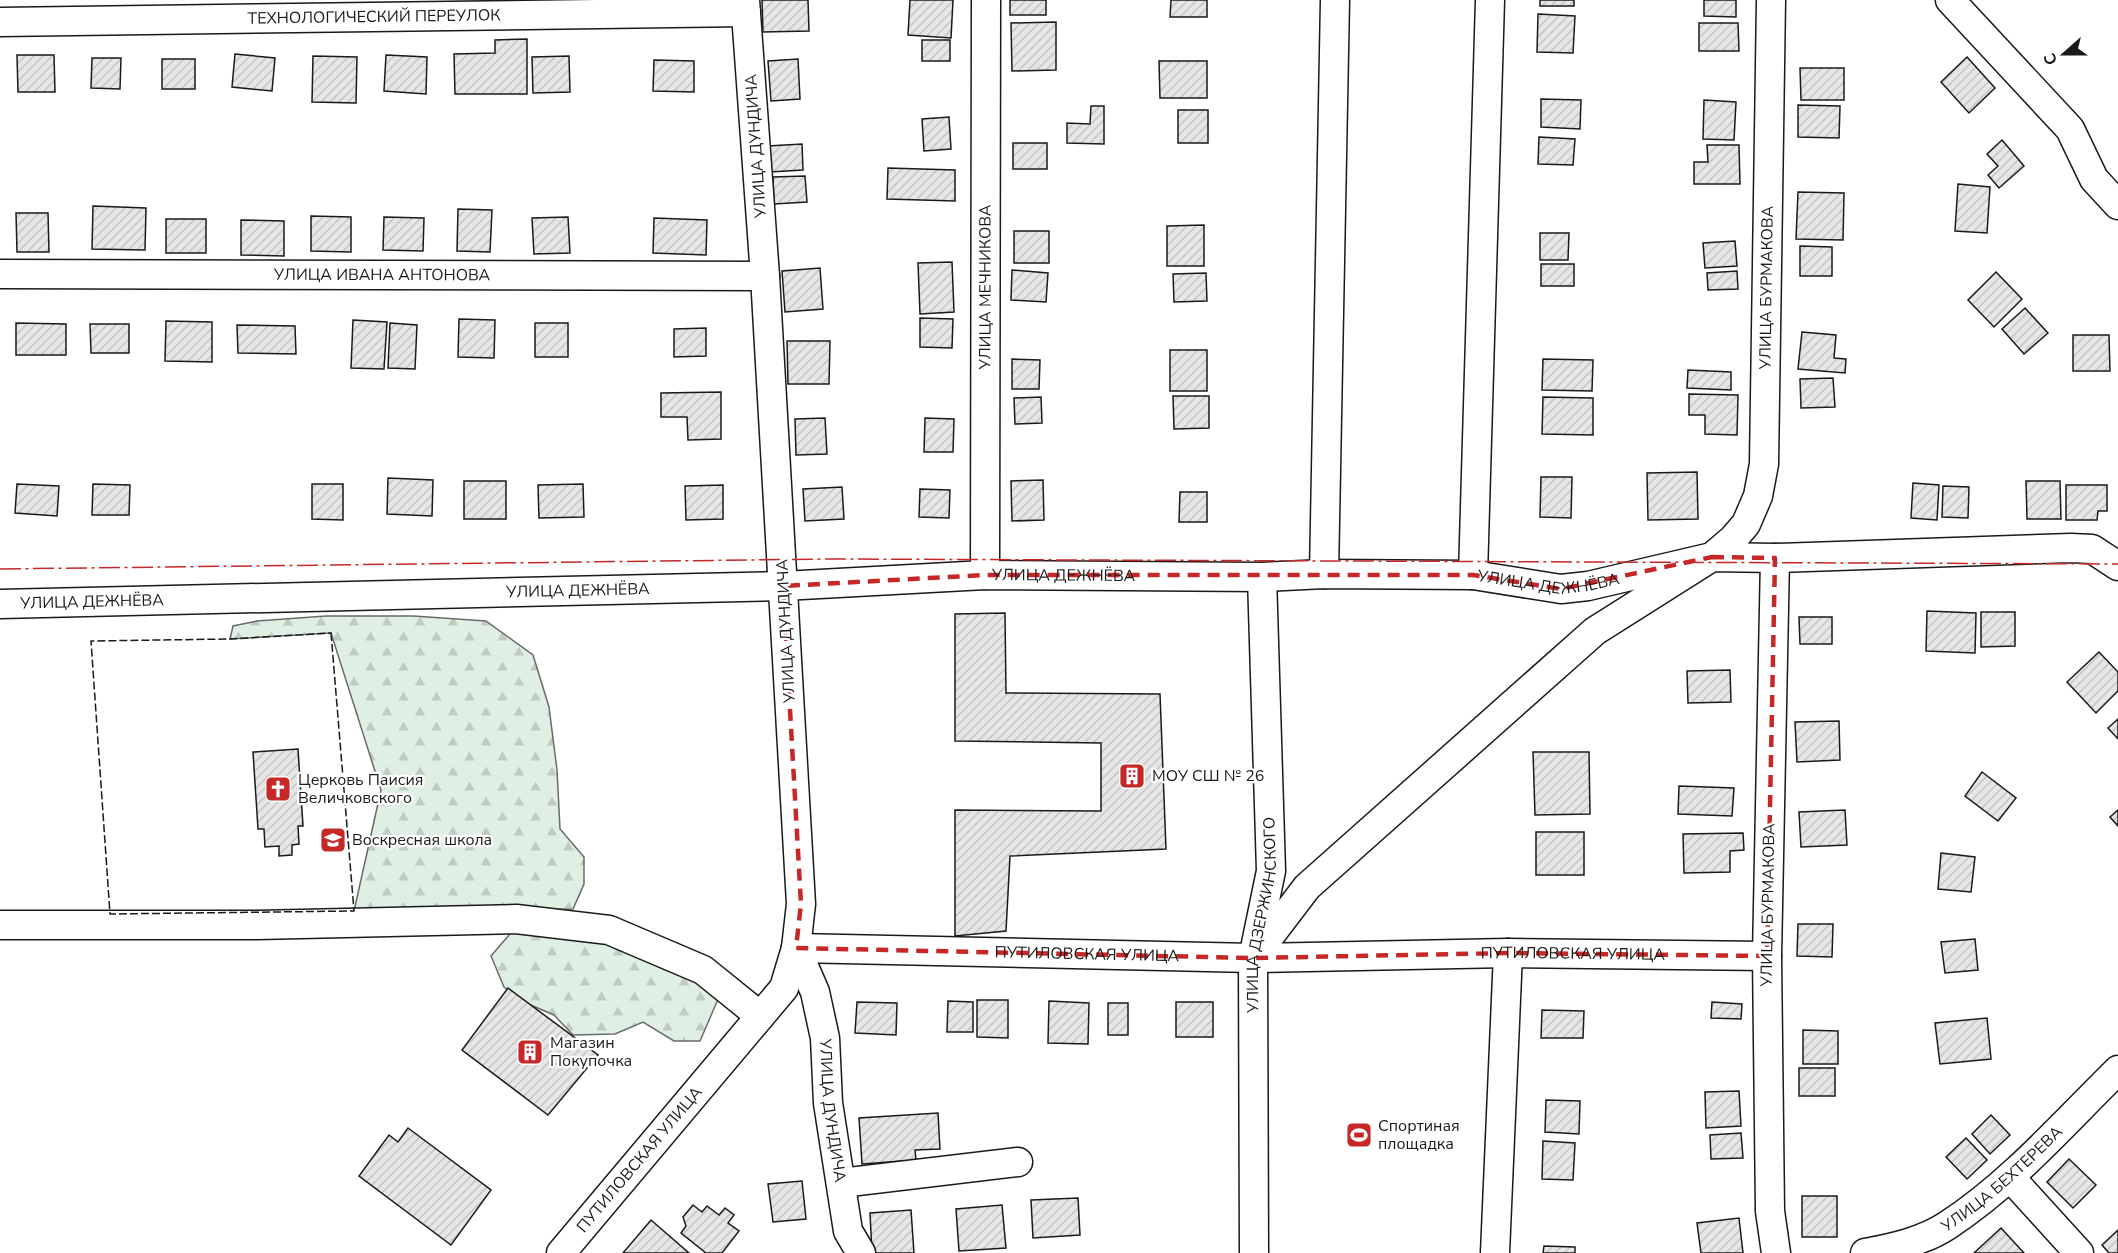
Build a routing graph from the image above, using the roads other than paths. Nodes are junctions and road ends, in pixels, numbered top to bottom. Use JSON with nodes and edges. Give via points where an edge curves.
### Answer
{"nodes":[{"id":1,"x":986,"y":0,"type":"edge"},
{"id":2,"x":1335,"y":0,"type":"edge"},
{"id":3,"x":1490,"y":0,"type":"edge"},
{"id":4,"x":1771,"y":0,"type":"edge"},
{"id":5,"x":1950,"y":0,"type":"edge"},
{"id":6,"x":746,"y":6,"type":"edge"},
{"id":7,"x":0,"y":22,"type":"edge"},
{"id":8,"x":2118,"y":205,"type":"edge"},
{"id":9,"x":0,"y":274,"type":"edge"},
{"id":10,"x":765,"y":276,"type":"junction"},
{"id":11,"x":1712,"y":557,"type":"junction"},
{"id":12,"x":1775,"y":558,"type":"junction"},
{"id":13,"x":2118,"y":566,"type":"edge"},
{"id":14,"x":1324,"y":574,"type":"junction"},
{"id":15,"x":985,"y":575,"type":"junction"},
{"id":16,"x":1473,"y":575,"type":"junction"},
{"id":17,"x":1262,"y":577,"type":"junction"},
{"id":18,"x":783,"y":586,"type":"junction"},
{"id":19,"x":0,"y":604,"type":"edge"},
{"id":20,"x":0,"y":925,"type":"edge"},
{"id":21,"x":796,"y":948,"type":"junction"},
{"id":22,"x":1508,"y":953,"type":"junction"},
{"id":23,"x":1767,"y":956,"type":"junction"},
{"id":24,"x":1253,"y":958,"type":"junction"},
{"id":25,"x":760,"y":1016,"type":"junction"},
{"id":26,"x":2118,"y":1070,"type":"edge"},
{"id":27,"x":1018,"y":1162,"type":"dead end"},
{"id":28,"x":2010,"y":1178,"type":"junction"},
{"id":29,"x":841,"y":1183,"type":"junction"},
{"id":30,"x":561,"y":1253,"type":"edge"},
{"id":31,"x":861,"y":1253,"type":"edge"},
{"id":32,"x":1254,"y":1253,"type":"edge"},
{"id":33,"x":1495,"y":1253,"type":"edge"},
{"id":34,"x":1776,"y":1253,"type":"edge"},
{"id":35,"x":1865,"y":1253,"type":"edge"},
{"id":36,"x":2079,"y":1253,"type":"edge"}],
"edges":[{"from":1,"to":15,"type":"street","name":"УЛИЦА МЕЧНИКОВА"},
{"from":2,"to":14,"type":"street"},
{"from":3,"to":16,"type":"street"},
{"from":4,"to":11,"type":"street","name":"УЛИЦА БУРМАКОВА","via":[[1764,464],[1758,496],[1746,524]]},
{"from":5,"to":8,"type":"street","via":[[2070,129],[2094,178]]},
{"from":6,"to":7,"type":"street","name":"ТЕХНОЛОГИЧЕСКИЙ ПЕРЕУЛОК"},
{"from":6,"to":10,"type":"street","name":"УЛИЦА ДУНДИЧА"},
{"from":9,"to":10,"type":"street","name":"УЛИЦА ИВАНА АНТОНОВА"},
{"from":10,"to":18,"type":"street","name":"УЛИЦА ДУНДИЧА"},
{"from":11,"to":12,"type":"street","name":"УЛИЦА ДЕЖНЁВА"},
{"from":11,"to":16,"type":"street","name":"УЛИЦА ДЕЖНЁВА","via":[[1561,589]]},
{"from":11,"to":24,"type":"street","name":"УЛИЦА БУРМАКОВА","via":[[1595,631],[1307,887]]},
{"from":12,"to":13,"type":"street","name":"УЛИЦА ДЕЖНЁВА","via":[[2071,548],[2092,549]]},
{"from":12,"to":23,"type":"street","name":"УЛИЦА БУРМАКОВА"},
{"from":14,"to":16,"type":"street","name":"УЛИЦА ДЕЖНЁВА"},
{"from":14,"to":17,"type":"street","name":"УЛИЦА ДЕЖНЁВА"},
{"from":15,"to":17,"type":"street","name":"УЛИЦА ДЕЖНЁВА"},
{"from":15,"to":18,"type":"street","name":"УЛИЦА ДЕЖНЁВА"},
{"from":17,"to":24,"type":"street","name":"УЛИЦА ДЗЕРЖИНСКОГО","via":[[1271,871]]},
{"from":18,"to":19,"type":"street","name":"УЛИЦА ДЕЖНЁВА"},
{"from":18,"to":21,"type":"street","name":"УЛИЦА ДУНДИЧА","via":[[801,904]]},
{"from":20,"to":25,"type":"street","via":[[516,919],[609,930],[703,970]]},
{"from":21,"to":24,"type":"street","name":"ПУТИЛОВСКАЯ УЛИЦА"},
{"from":21,"to":25,"type":"street","name":"ПУТИЛОВСКАЯ УЛИЦА","via":[[784,988]]},
{"from":21,"to":29,"type":"street","name":"УЛИЦА ДУНДИЧА","via":[[815,992],[825,1038],[828,1103]]},
{"from":22,"to":23,"type":"street","name":"ПУТИЛОВСКАЯ УЛИЦА"},
{"from":22,"to":24,"type":"street","name":"ПУТИЛОВСКАЯ УЛИЦА"},
{"from":22,"to":33,"type":"street"},
{"from":23,"to":34,"type":"street","name":"УЛИЦА БУРМАКОВА","via":[[1770,1211]]},
{"from":24,"to":32,"type":"street","name":"УЛИЦА ДЗЕРЖИНСКОГО"},
{"from":25,"to":30,"type":"street","name":"ПУТИЛОВСКАЯ УЛИЦА"},
{"from":26,"to":28,"type":"street","name":"УЛИЦА БЕХТЕРЕВА"},
{"from":27,"to":29,"type":"street"},
{"from":28,"to":35,"type":"street","name":"УЛИЦА БЕХТЕРЕВА","via":[[1947,1226],[1920,1239]]},
{"from":28,"to":36,"type":"street"},
{"from":29,"to":31,"type":"street","name":"УЛИЦА ДУНДИЧА","via":[[848,1231]]}]}
